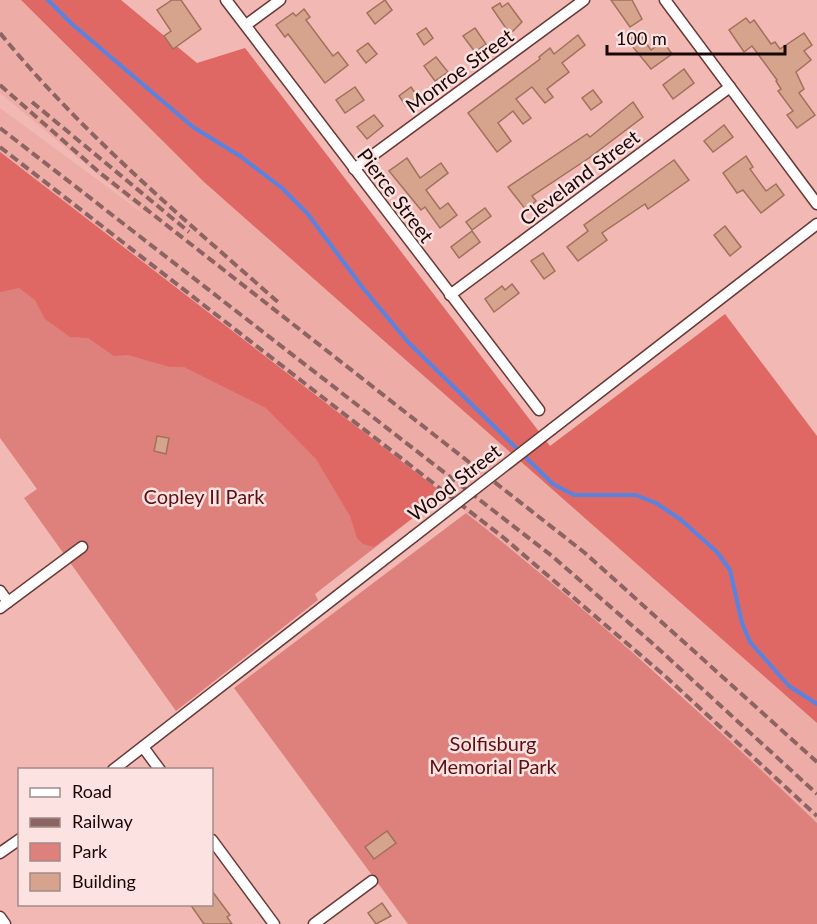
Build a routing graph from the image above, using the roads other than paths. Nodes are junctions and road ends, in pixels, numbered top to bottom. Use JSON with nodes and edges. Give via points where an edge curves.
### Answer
{"nodes":[{"id":1,"x":226,"y":0,"type":"edge"},
{"id":2,"x":280,"y":0,"type":"edge"},
{"id":3,"x":584,"y":0,"type":"edge"},
{"id":4,"x":665,"y":0,"type":"edge"},
{"id":5,"x":246,"y":26,"type":"junction"},
{"id":6,"x":730,"y":87,"type":"junction"},
{"id":7,"x":354,"y":169,"type":"junction"},
{"id":8,"x":817,"y":203,"type":"edge"},
{"id":9,"x":817,"y":224,"type":"edge"},
{"id":10,"x":450,"y":295,"type":"junction"},
{"id":11,"x":539,"y":410,"type":"dead end"},
{"id":12,"x":82,"y":547,"type":"dead end"},
{"id":13,"x":0,"y":591,"type":"edge"},
{"id":14,"x":4,"y":605,"type":"edge"},
{"id":15,"x":143,"y":747,"type":"junction"},
{"id":16,"x":116,"y":768,"type":"edge"},
{"id":17,"x":159,"y":768,"type":"edge"},
{"id":18,"x":18,"y":840,"type":"edge"},
{"id":19,"x":213,"y":841,"type":"edge"},
{"id":20,"x":0,"y":853,"type":"edge"},
{"id":21,"x":372,"y":881,"type":"dead end"},
{"id":22,"x":0,"y":917,"type":"edge"},
{"id":23,"x":5,"y":924,"type":"edge"},
{"id":24,"x":274,"y":924,"type":"edge"},
{"id":25,"x":314,"y":924,"type":"edge"}],
"edges":[{"from":1,"to":5,"type":"street","name":"Pierce Street"},
{"from":2,"to":5,"type":"street"},
{"from":3,"to":7,"type":"street","name":"Monroe Street"},
{"from":4,"to":6,"type":"street"},
{"from":5,"to":7,"type":"street","name":"Pierce Street"},
{"from":6,"to":8,"type":"street"},
{"from":6,"to":10,"type":"street","name":"Cleveland Street"},
{"from":7,"to":10,"type":"street","name":"Pierce Street"},
{"from":9,"to":15,"type":"street","name":"Wood Street","bridge":true},
{"from":10,"to":11,"type":"street","name":"Pierce Street"},
{"from":12,"to":14,"type":"street"},
{"from":13,"to":14,"type":"street"},
{"from":15,"to":16,"type":"street","name":"Wood Street"},
{"from":15,"to":17,"type":"street"},
{"from":18,"to":20,"type":"street"},
{"from":19,"to":24,"type":"street"},
{"from":21,"to":25,"type":"street"},
{"from":22,"to":23,"type":"street"}]}
